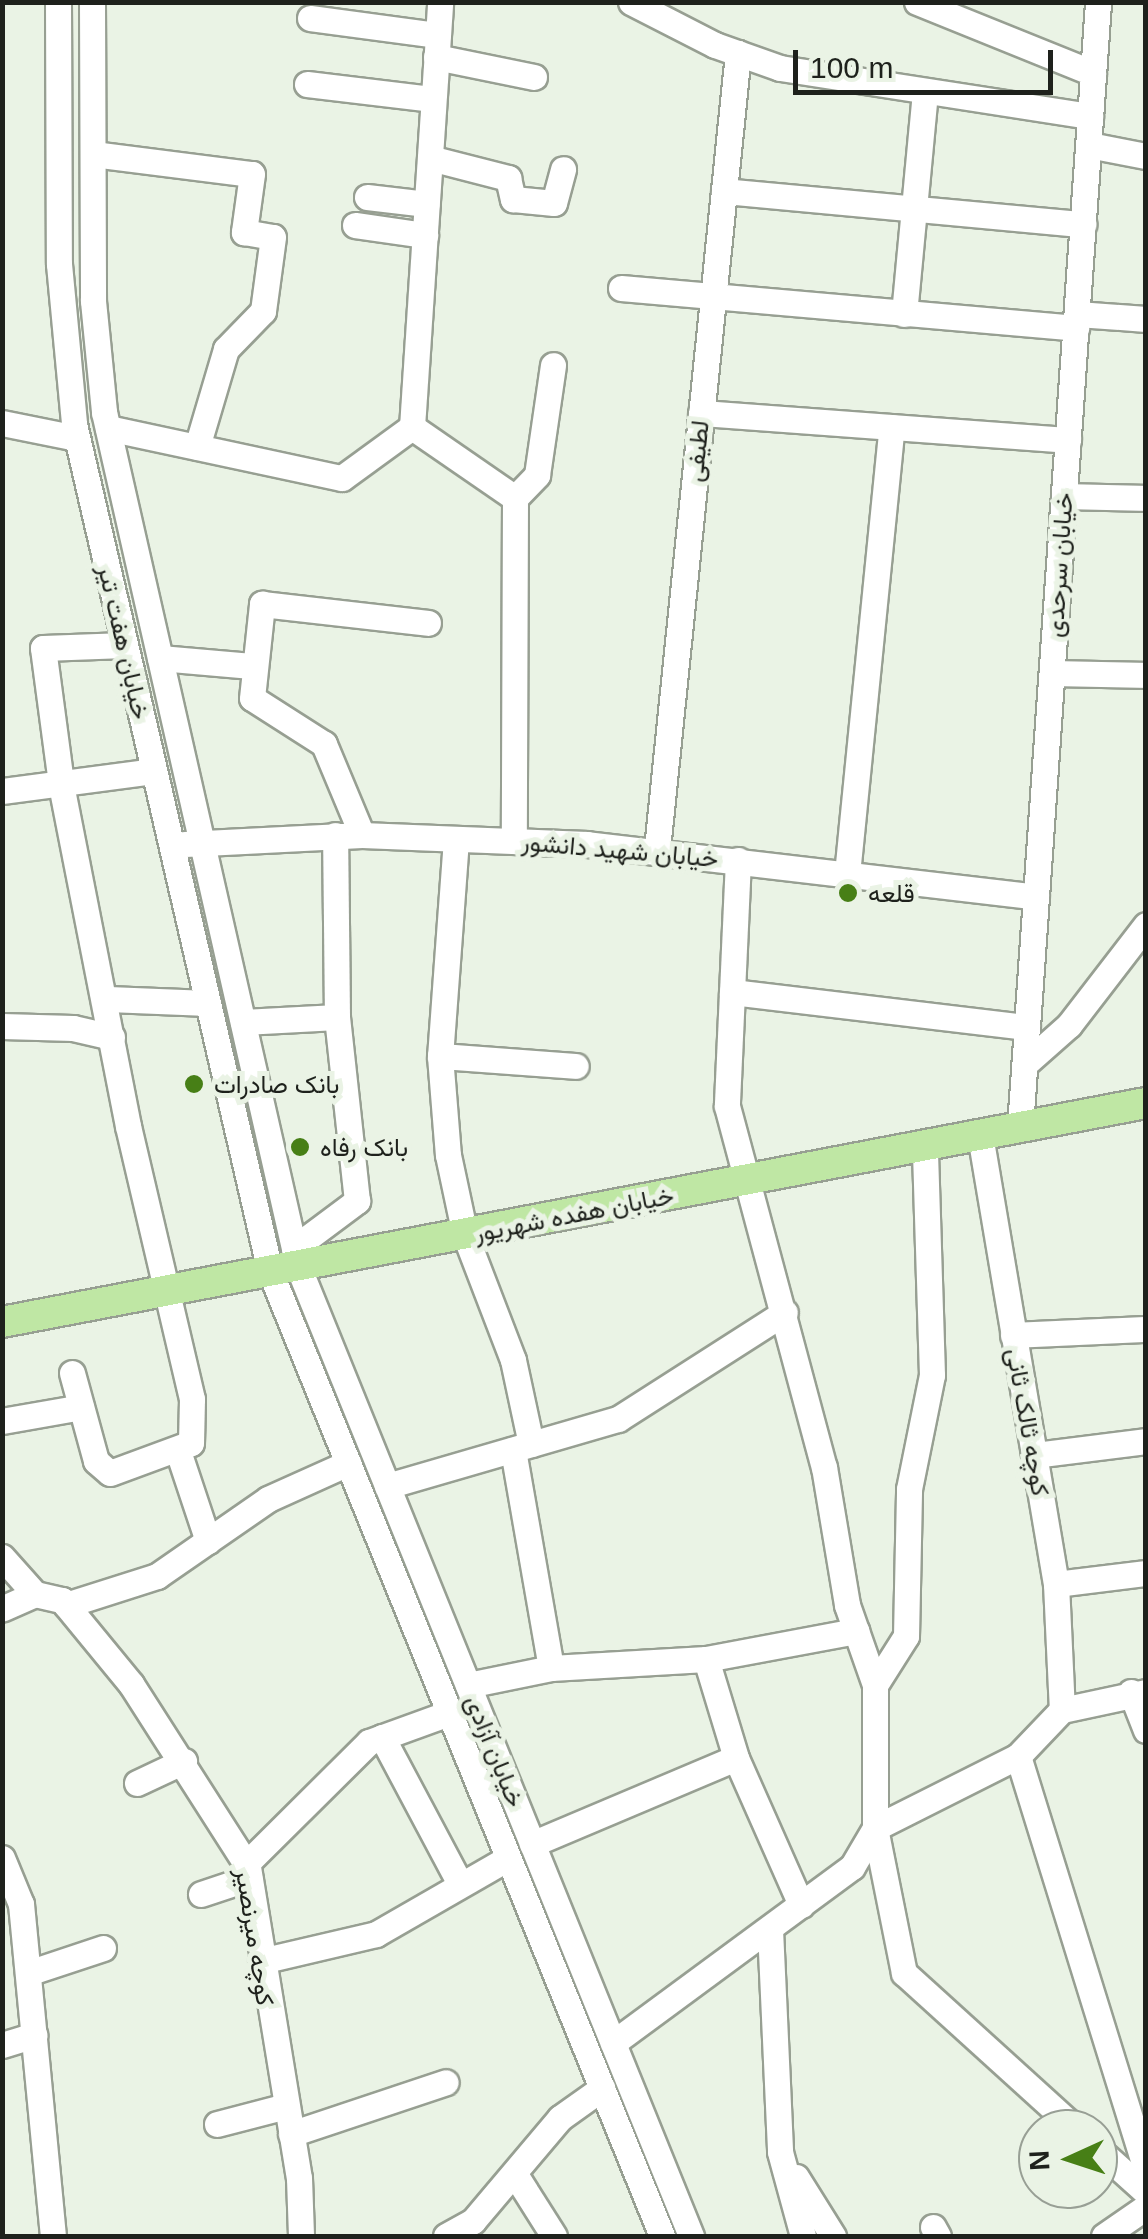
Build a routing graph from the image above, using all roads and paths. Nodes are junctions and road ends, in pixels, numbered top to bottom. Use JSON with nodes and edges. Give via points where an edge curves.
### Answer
{"nodes":[{"id":1,"x":58,"y":2,"type":"edge"},
{"id":2,"x":92,"y":2,"type":"edge"},
{"id":3,"x":440,"y":2,"type":"edge"},
{"id":4,"x":632,"y":2,"type":"edge"},
{"id":5,"x":916,"y":2,"type":"edge"},
{"id":6,"x":1098,"y":2,"type":"edge"},
{"id":7,"x":310,"y":18,"type":"dead end"},
{"id":8,"x":437,"y":46,"type":"junction"},
{"id":9,"x":738,"y":53,"type":"junction"},
{"id":10,"x":1093,"y":73,"type":"junction"},
{"id":11,"x":534,"y":76,"type":"dead end"},
{"id":12,"x":307,"y":84,"type":"dead end"},
{"id":13,"x":925,"y":92,"type":"junction"},
{"id":14,"x":434,"y":99,"type":"junction"},
{"id":15,"x":1090,"y":116,"type":"junction"},
{"id":16,"x":1088,"y":145,"type":"junction"},
{"id":17,"x":93,"y":154,"type":"junction"},
{"id":18,"x":1146,"y":156,"type":"edge"},
{"id":19,"x":430,"y":158,"type":"junction"},
{"id":20,"x":564,"y":170,"type":"dead end"},
{"id":21,"x":724,"y":191,"type":"junction"},
{"id":22,"x":367,"y":197,"type":"dead end"},
{"id":23,"x":427,"y":204,"type":"junction"},
{"id":24,"x":914,"y":209,"type":"junction"},
{"id":25,"x":1083,"y":224,"type":"junction"},
{"id":26,"x":355,"y":225,"type":"dead end"},
{"id":27,"x":425,"y":235,"type":"junction"},
{"id":28,"x":622,"y":288,"type":"dead end"},
{"id":29,"x":713,"y":297,"type":"junction"},
{"id":30,"x":904,"y":314,"type":"junction"},
{"id":31,"x":1146,"y":320,"type":"edge"},
{"id":32,"x":1076,"y":321,"type":"junction"},
{"id":33,"x":553,"y":365,"type":"dead end"},
{"id":34,"x":701,"y":413,"type":"junction"},
{"id":35,"x":2,"y":423,"type":"edge"},
{"id":36,"x":412,"y":427,"type":"junction"},
{"id":37,"x":892,"y":427,"type":"junction"},
{"id":38,"x":108,"y":428,"type":"junction"},
{"id":39,"x":77,"y":438,"type":"junction"},
{"id":40,"x":1068,"y":440,"type":"junction"},
{"id":41,"x":196,"y":447,"type":"junction"},
{"id":42,"x":1064,"y":496,"type":"junction"},
{"id":43,"x":515,"y":498,"type":"junction"},
{"id":44,"x":1146,"y":498,"type":"edge"},
{"id":45,"x":428,"y":623,"type":"dead end"},
{"id":46,"x":125,"y":645,"type":"junction"},
{"id":47,"x":160,"y":658,"type":"junction"},
{"id":48,"x":252,"y":666,"type":"junction"},
{"id":49,"x":1052,"y":672,"type":"junction"},
{"id":50,"x":1146,"y":674,"type":"edge"},
{"id":51,"x":154,"y":772,"type":"junction"},
{"id":52,"x":61,"y":783,"type":"junction"},
{"id":53,"x":2,"y":791,"type":"edge"},
{"id":54,"x":335,"y":835,"type":"junction"},
{"id":55,"x":362,"y":835,"type":"junction"},
{"id":56,"x":456,"y":839,"type":"junction"},
{"id":57,"x":514,"y":841,"type":"junction"},
{"id":58,"x":202,"y":842,"type":"junction"},
{"id":59,"x":171,"y":845,"type":"junction"},
{"id":60,"x":657,"y":849,"type":"junction"},
{"id":61,"x":738,"y":860,"type":"junction"},
{"id":62,"x":847,"y":874,"type":"junction"},
{"id":63,"x":1036,"y":897,"type":"junction"},
{"id":64,"x":1146,"y":925,"type":"edge"},
{"id":65,"x":732,"y":992,"type":"junction"},
{"id":66,"x":108,"y":999,"type":"junction"},
{"id":67,"x":208,"y":1003,"type":"junction"},
{"id":68,"x":338,"y":1017,"type":"junction"},
{"id":69,"x":242,"y":1022,"type":"junction"},
{"id":70,"x":2,"y":1026,"type":"edge"},
{"id":71,"x":1027,"y":1027,"type":"junction"},
{"id":72,"x":112,"y":1037,"type":"junction"},
{"id":73,"x":440,"y":1056,"type":"junction"},
{"id":74,"x":1024,"y":1064,"type":"junction"},
{"id":75,"x":576,"y":1066,"type":"dead end"},
{"id":76,"x":1146,"y":1103,"type":"edge"},
{"id":77,"x":1020,"y":1127,"type":"junction"},
{"id":78,"x":980,"y":1135,"type":"junction"},
{"id":79,"x":925,"y":1146,"type":"junction"},
{"id":80,"x":278,"y":1178,"type":"junction"},
{"id":81,"x":750,"y":1180,"type":"junction"},
{"id":82,"x":250,"y":1184,"type":"junction"},
{"id":83,"x":466,"y":1235,"type":"junction"},
{"id":84,"x":287,"y":1262,"type":"junction"},
{"id":85,"x":166,"y":1291,"type":"junction"},
{"id":86,"x":785,"y":1312,"type":"junction"},
{"id":87,"x":2,"y":1322,"type":"edge"},
{"id":88,"x":1146,"y":1329,"type":"edge"},
{"id":89,"x":1014,"y":1335,"type":"junction"},
{"id":90,"x":327,"y":1337,"type":"junction"},
{"id":91,"x":301,"y":1348,"type":"junction"},
{"id":92,"x":72,"y":1373,"type":"dead end"},
{"id":93,"x":81,"y":1407,"type":"junction"},
{"id":94,"x":2,"y":1421,"type":"edge"},
{"id":95,"x":1146,"y":1440,"type":"edge"},
{"id":96,"x":522,"y":1447,"type":"junction"},
{"id":97,"x":178,"y":1451,"type":"junction"},
{"id":98,"x":1034,"y":1454,"type":"junction"},
{"id":99,"x":348,"y":1463,"type":"junction"},
{"id":100,"x":388,"y":1486,"type":"junction"},
{"id":101,"x":208,"y":1541,"type":"junction"},
{"id":102,"x":2,"y":1557,"type":"edge"},
{"id":103,"x":1146,"y":1573,"type":"edge"},
{"id":104,"x":1056,"y":1584,"type":"junction"},
{"id":105,"x":35,"y":1594,"type":"junction"},
{"id":106,"x":66,"y":1605,"type":"junction"},
{"id":107,"x":2,"y":1609,"type":"edge"},
{"id":108,"x":856,"y":1631,"type":"junction"},
{"id":109,"x":706,"y":1659,"type":"junction"},
{"id":110,"x":551,"y":1668,"type":"junction"},
{"id":111,"x":468,"y":1684,"type":"junction"},
{"id":112,"x":875,"y":1685,"type":"junction"},
{"id":113,"x":1138,"y":1692,"type":"edge"},
{"id":114,"x":1062,"y":1710,"type":"junction"},
{"id":115,"x":449,"y":1713,"type":"junction"},
{"id":116,"x":1146,"y":1730,"type":"edge"},
{"id":117,"x":382,"y":1737,"type":"junction"},
{"id":118,"x":494,"y":1748,"type":"junction"},
{"id":119,"x":1018,"y":1756,"type":"junction"},
{"id":120,"x":736,"y":1758,"type":"junction"},
{"id":121,"x":468,"y":1759,"type":"junction"},
{"id":122,"x":184,"y":1761,"type":"junction"},
{"id":123,"x":137,"y":1783,"type":"dead end"},
{"id":124,"x":875,"y":1828,"type":"junction"},
{"id":125,"x":532,"y":1844,"type":"junction"},
{"id":126,"x":2,"y":1858,"type":"edge"},
{"id":127,"x":508,"y":1858,"type":"junction"},
{"id":128,"x":248,"y":1871,"type":"junction"},
{"id":129,"x":460,"y":1884,"type":"junction"},
{"id":130,"x":201,"y":1894,"type":"dead end"},
{"id":131,"x":802,"y":1905,"type":"junction"},
{"id":132,"x":770,"y":1929,"type":"junction"},
{"id":133,"x":103,"y":1948,"type":"dead end"},
{"id":134,"x":261,"y":1961,"type":"junction"},
{"id":135,"x":28,"y":1974,"type":"junction"},
{"id":136,"x":34,"y":2035,"type":"junction"},
{"id":137,"x":610,"y":2036,"type":"junction"},
{"id":138,"x":582,"y":2038,"type":"junction"},
{"id":139,"x":2,"y":2045,"type":"edge"},
{"id":140,"x":626,"y":2074,"type":"junction"},
{"id":141,"x":446,"y":2082,"type":"dead end"},
{"id":142,"x":601,"y":2087,"type":"junction"},
{"id":143,"x":286,"y":2106,"type":"junction"},
{"id":144,"x":1054,"y":2109,"type":"edge"},
{"id":145,"x":216,"y":2124,"type":"dead end"},
{"id":146,"x":291,"y":2134,"type":"junction"},
{"id":147,"x":780,"y":2152,"type":"junction"},
{"id":148,"x":1118,"y":2167,"type":"edge"},
{"id":149,"x":1146,"y":2170,"type":"edge"},
{"id":150,"x":516,"y":2176,"type":"junction"},
{"id":151,"x":1146,"y":2192,"type":"edge"},
{"id":152,"x":1146,"y":2207,"type":"edge"},
{"id":153,"x":54,"y":2236,"type":"edge"},
{"id":154,"x":301,"y":2236,"type":"edge"},
{"id":155,"x":446,"y":2236,"type":"edge"},
{"id":156,"x":554,"y":2236,"type":"edge"},
{"id":157,"x":662,"y":2236,"type":"edge"},
{"id":158,"x":692,"y":2236,"type":"edge"},
{"id":159,"x":802,"y":2236,"type":"edge"},
{"id":160,"x":832,"y":2236,"type":"edge"},
{"id":161,"x":1104,"y":2236,"type":"edge"}],
"edges":[{"from":1,"to":39,"type":"street","name":"خیابان هفت تیر","via":[[59,264]]},
{"from":2,"to":17,"type":"street","name":"خیابان هفت تیر"},
{"from":3,"to":8,"type":"street"},
{"from":4,"to":9,"type":"street"},
{"from":5,"to":10,"type":"street"},
{"from":6,"to":10,"type":"street","name":"خیابان سرحدی"},
{"from":7,"to":8,"type":"street"},
{"from":8,"to":11,"type":"street"},
{"from":8,"to":14,"type":"street"},
{"from":9,"to":13,"type":"street","via":[[780,68]]},
{"from":9,"to":21,"type":"street","name":"لطیفی"},
{"from":10,"to":15,"type":"street","name":"خیابان سرحدی"},
{"from":12,"to":14,"type":"street"},
{"from":13,"to":15,"type":"street"},
{"from":13,"to":24,"type":"street"},
{"from":14,"to":19,"type":"street"},
{"from":15,"to":16,"type":"street","name":"خیابان سرحدی"},
{"from":16,"to":18,"type":"street"},
{"from":16,"to":25,"type":"street","name":"خیابان سرحدی"},
{"from":17,"to":38,"type":"street","name":"خیابان هفت تیر","via":[[93,300]]},
{"from":17,"to":41,"type":"street","via":[[252,174],[244,232],[273,238],[262,311],[226,348]]},
{"from":19,"to":20,"type":"street","via":[[508,178],[513,199],[554,202]]},
{"from":19,"to":23,"type":"street"},
{"from":21,"to":24,"type":"street"},
{"from":21,"to":29,"type":"street","name":"لطیفی"},
{"from":22,"to":23,"type":"street"},
{"from":23,"to":27,"type":"street"},
{"from":24,"to":25,"type":"street"},
{"from":24,"to":30,"type":"street"},
{"from":25,"to":32,"type":"street","name":"خیابان سرحدی"},
{"from":26,"to":27,"type":"street"},
{"from":27,"to":36,"type":"street"},
{"from":28,"to":29,"type":"street"},
{"from":29,"to":30,"type":"street"},
{"from":29,"to":34,"type":"street","name":"لطیفی"},
{"from":30,"to":32,"type":"street"},
{"from":31,"to":32,"type":"street"},
{"from":32,"to":40,"type":"street","name":"خیابان سرحدی"},
{"from":33,"to":43,"type":"street","via":[[537,475]]},
{"from":34,"to":37,"type":"street"},
{"from":34,"to":60,"type":"street","name":"لطیفی"},
{"from":35,"to":39,"type":"street"},
{"from":36,"to":41,"type":"street","via":[[342,478]]},
{"from":36,"to":43,"type":"street"},
{"from":37,"to":40,"type":"street"},
{"from":37,"to":62,"type":"street"},
{"from":38,"to":41,"type":"street"},
{"from":38,"to":47,"type":"street","name":"خیابان هفت تیر"},
{"from":39,"to":46,"type":"street","name":"خیابان هفت تیر"},
{"from":40,"to":42,"type":"street","name":"خیابان سرحدی"},
{"from":42,"to":44,"type":"street"},
{"from":42,"to":49,"type":"street","name":"خیابان سرحدی"},
{"from":43,"to":57,"type":"street"},
{"from":45,"to":48,"type":"street","via":[[262,604]]},
{"from":46,"to":51,"type":"street","name":"خیابان هفت تیر"},
{"from":46,"to":52,"type":"street","via":[[43,648]]},
{"from":47,"to":48,"type":"street"},
{"from":47,"to":58,"type":"street","name":"خیابان هفت تیر"},
{"from":48,"to":55,"type":"street","via":[[252,698],[324,744]]},
{"from":49,"to":50,"type":"street"},
{"from":49,"to":63,"type":"street","name":"خیابان سرحدی"},
{"from":51,"to":52,"type":"street"},
{"from":51,"to":59,"type":"street","name":"خیابان هفت تیر"},
{"from":52,"to":53,"type":"street"},
{"from":52,"to":66,"type":"street"},
{"from":54,"to":55,"type":"street","name":"خیابان شهید دانشور"},
{"from":54,"to":58,"type":"street","name":"خیابان شهید دانشور"},
{"from":54,"to":68,"type":"street"},
{"from":55,"to":56,"type":"street","name":"خیابان شهید دانشور"},
{"from":56,"to":57,"type":"street","name":"خیابان شهید دانشور"},
{"from":56,"to":73,"type":"street"},
{"from":57,"to":60,"type":"street","name":"خیابان شهید دانشور"},
{"from":58,"to":59,"type":"street","name":"خیابان شهید دانشور"},
{"from":58,"to":69,"type":"street","name":"خیابان هفت تیر"},
{"from":59,"to":67,"type":"street","name":"خیابان هفت تیر"},
{"from":60,"to":61,"type":"street","name":"خیابان شهید دانشور"},
{"from":61,"to":62,"type":"street","name":"خیابان شهید دانشور"},
{"from":61,"to":65,"type":"street"},
{"from":62,"to":63,"type":"street","name":"خیابان شهید دانشور"},
{"from":63,"to":71,"type":"street","name":"خیابان سرحدی"},
{"from":64,"to":74,"type":"street","via":[[1069,1024]]},
{"from":65,"to":71,"type":"street"},
{"from":65,"to":81,"type":"street","via":[[727,1106]]},
{"from":66,"to":67,"type":"street"},
{"from":66,"to":72,"type":"street"},
{"from":67,"to":82,"type":"street","name":"خیابان هفت تیر"},
{"from":68,"to":69,"type":"street"},
{"from":68,"to":84,"type":"street","via":[[358,1201]]},
{"from":69,"to":80,"type":"street","name":"خیابان هفت تیر"},
{"from":70,"to":72,"type":"street","via":[[73,1028]]},
{"from":71,"to":74,"type":"street","name":"خیابان سرحدی"},
{"from":72,"to":85,"type":"street"},
{"from":73,"to":75,"type":"street"},
{"from":73,"to":83,"type":"street","via":[[448,1155]]},
{"from":74,"to":77,"type":"street","name":"خیابان سرحدی"},
{"from":76,"to":77,"type":"main road","name":"خیابان هفده شهریور"},
{"from":77,"to":78,"type":"main road","name":"خیابان هفده شهریور"},
{"from":78,"to":79,"type":"main road","name":"خیابان هفده شهریور"},
{"from":78,"to":89,"type":"street","name":"کوچه ثالک ثانی"},
{"from":79,"to":81,"type":"main road","name":"خیابان هفده شهریور"},
{"from":79,"to":112,"type":"street","via":[[932,1375],[909,1489],[906,1636]]},
{"from":80,"to":82,"type":"street"},
{"from":80,"to":84,"type":"street","name":"خیابان هفت تیر"},
{"from":81,"to":83,"type":"main road","name":"خیابان هفده شهریور"},
{"from":81,"to":86,"type":"street"},
{"from":82,"to":84,"type":"street","name":"خیابان هفت تیر"},
{"from":83,"to":84,"type":"main road","name":"خیابان هفده شهریور"},
{"from":83,"to":96,"type":"street","via":[[513,1360]]},
{"from":84,"to":85,"type":"main road","name":"خیابان هفده شهریور"},
{"from":84,"to":90,"type":"street","name":"خیابان آزادی"},
{"from":84,"to":91,"type":"street","name":"خیابان آزادی"},
{"from":85,"to":87,"type":"main road","name":"خیابان هفده شهریور"},
{"from":85,"to":97,"type":"street","via":[[196,1423],[191,1443]]},
{"from":86,"to":96,"type":"street","via":[[648,1406]]},
{"from":86,"to":108,"type":"street"},
{"from":88,"to":89,"type":"street"},
{"from":89,"to":98,"type":"street","name":"کوچه ثالک ثانی"},
{"from":90,"to":91,"type":"street"},
{"from":90,"to":100,"type":"street","name":"خیابان آزادی"},
{"from":91,"to":99,"type":"street","name":"خیابان آزادی"},
{"from":92,"to":93,"type":"street"},
{"from":93,"to":94,"type":"street"},
{"from":93,"to":97,"type":"street","via":[[96,1461],[110,1473]]},
{"from":95,"to":98,"type":"street"},
{"from":96,"to":100,"type":"street"},
{"from":96,"to":110,"type":"street"},
{"from":97,"to":101,"type":"street"},
{"from":98,"to":104,"type":"street","name":"کوچه ثالک ثانی"},
{"from":99,"to":101,"type":"street","via":[[268,1499]]},
{"from":99,"to":115,"type":"street","name":"خیابان آزادی"},
{"from":100,"to":111,"type":"street","name":"خیابان آزادی"},
{"from":101,"to":106,"type":"street","via":[[156,1576]]},
{"from":102,"to":105,"type":"street"},
{"from":103,"to":104,"type":"street"},
{"from":104,"to":114,"type":"street","name":"کوچه ثالک ثانی"},
{"from":105,"to":106,"type":"street"},
{"from":105,"to":107,"type":"street"},
{"from":106,"to":122,"type":"street","name":"کوچه میرنصیر"},
{"from":108,"to":109,"type":"street"},
{"from":108,"to":112,"type":"street"},
{"from":109,"to":110,"type":"street"},
{"from":109,"to":120,"type":"street"},
{"from":110,"to":111,"type":"street"},
{"from":111,"to":118,"type":"street","name":"خیابان آزادی"},
{"from":112,"to":124,"type":"street"},
{"from":113,"to":114,"type":"street"},
{"from":113,"to":116,"type":"street"},
{"from":114,"to":119,"type":"street"},
{"from":115,"to":117,"type":"street"},
{"from":115,"to":121,"type":"street","name":"خیابان آزادی"},
{"from":117,"to":128,"type":"street","via":[[347,1760]]},
{"from":117,"to":129,"type":"street"},
{"from":118,"to":121,"type":"street"},
{"from":118,"to":125,"type":"street","name":"خیابان آزادی"},
{"from":119,"to":124,"type":"street"},
{"from":119,"to":149,"type":"street"},
{"from":120,"to":125,"type":"street"},
{"from":120,"to":131,"type":"street"},
{"from":121,"to":127,"type":"street","name":"خیابان آزادی"},
{"from":122,"to":123,"type":"street"},
{"from":122,"to":128,"type":"street","name":"کوچه میرنصیر"},
{"from":124,"to":131,"type":"street","via":[[852,1867]]},
{"from":124,"to":144,"type":"street","via":[[904,1973]]},
{"from":125,"to":137,"type":"street","name":"خیابان آزادی"},
{"from":126,"to":135,"type":"street","via":[[21,1904]]},
{"from":127,"to":129,"type":"street"},
{"from":127,"to":138,"type":"street","name":"خیابان آزادی"},
{"from":128,"to":130,"type":"street"},
{"from":128,"to":134,"type":"street","name":"کوچه میرنصیر"},
{"from":129,"to":134,"type":"street","via":[[376,1934]]},
{"from":131,"to":132,"type":"street"},
{"from":132,"to":137,"type":"street"},
{"from":132,"to":147,"type":"street"},
{"from":133,"to":135,"type":"street"},
{"from":134,"to":143,"type":"street","name":"کوچه میرنصیر"},
{"from":135,"to":136,"type":"street"},
{"from":136,"to":139,"type":"street"},
{"from":136,"to":153,"type":"street"},
{"from":137,"to":138,"type":"street"},
{"from":137,"to":140,"type":"street","name":"خیابان آزادی"},
{"from":138,"to":142,"type":"street","name":"خیابان آزادی"},
{"from":140,"to":142,"type":"street","via":[[614,2073]]},
{"from":140,"to":158,"type":"street","name":"خیابان آزادی"},
{"from":141,"to":146,"type":"street"},
{"from":142,"to":150,"type":"street","via":[[560,2118]]},
{"from":142,"to":157,"type":"street","name":"خیابان آزادی"},
{"from":143,"to":145,"type":"street"},
{"from":143,"to":146,"type":"street","name":"کوچه میرنصیر"},
{"from":146,"to":154,"type":"street","name":"کوچه میرنصیر"},
{"from":147,"to":159,"type":"street"},
{"from":147,"to":160,"type":"street"},
{"from":148,"to":151,"type":"street"},
{"from":150,"to":155,"type":"street","via":[[473,2221]]},
{"from":150,"to":156,"type":"street"},
{"from":152,"to":161,"type":"street"}]}
